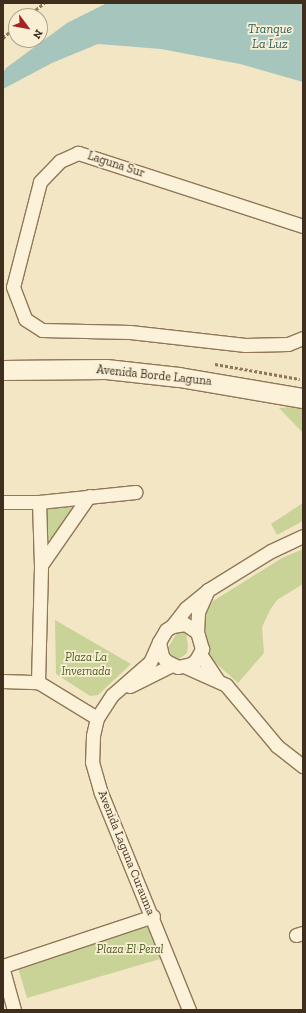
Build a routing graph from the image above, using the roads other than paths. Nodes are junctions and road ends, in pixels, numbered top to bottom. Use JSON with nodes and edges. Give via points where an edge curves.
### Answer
{"nodes":[{"id":1,"x":303,"y":226,"type":"edge"},
{"id":2,"x":8,"y":286,"type":"edge"},
{"id":3,"x":303,"y":338,"type":"edge"},
{"id":4,"x":3,"y":370,"type":"edge"},
{"id":5,"x":303,"y":398,"type":"edge"},
{"id":6,"x":135,"y":492,"type":"dead end"},
{"id":7,"x":89,"y":496,"type":"junction"},
{"id":8,"x":3,"y":502,"type":"edge"},
{"id":9,"x":39,"y":502,"type":"junction"},
{"id":10,"x":303,"y":536,"type":"edge"},
{"id":11,"x":41,"y":565,"type":"junction"},
{"id":12,"x":208,"y":590,"type":"junction"},
{"id":13,"x":172,"y":626,"type":"junction"},
{"id":14,"x":197,"y":632,"type":"junction"},
{"id":15,"x":160,"y":642,"type":"junction"},
{"id":16,"x":200,"y":654,"type":"junction"},
{"id":17,"x":178,"y":666,"type":"junction"},
{"id":18,"x":3,"y":681,"type":"edge"},
{"id":19,"x":218,"y":681,"type":"junction"},
{"id":20,"x":38,"y":682,"type":"junction"},
{"id":21,"x":112,"y":695,"type":"junction"},
{"id":22,"x":97,"y":718,"type":"junction"},
{"id":23,"x":301,"y":765,"type":"edge"},
{"id":24,"x":303,"y":777,"type":"edge"},
{"id":25,"x":153,"y":916,"type":"junction"},
{"id":26,"x":3,"y":966,"type":"edge"},
{"id":27,"x":3,"y":970,"type":"edge"},
{"id":28,"x":14,"y":1010,"type":"edge"},
{"id":29,"x":189,"y":1010,"type":"edge"}],
"edges":[{"from":1,"to":2,"type":"street","name":"Laguna Sur","via":[[78,153],[60,161],[40,182]]},
{"from":2,"to":3,"type":"street","name":"Laguna Sur","via":[[25,319],[42,330],[130,332],[245,345],[288,344]]},
{"from":4,"to":5,"type":"street","name":"Avenida Borde Laguna","via":[[106,369],[179,377]]},
{"from":6,"to":7,"type":"street"},
{"from":7,"to":9,"type":"street"},
{"from":7,"to":11,"type":"street"},
{"from":8,"to":9,"type":"street"},
{"from":9,"to":11,"type":"street"},
{"from":10,"to":12,"type":"street","name":"Avenida Laguna Curauma","via":[[271,551]]},
{"from":11,"to":20,"type":"street"},
{"from":12,"to":13,"type":"street","name":"Avenida Laguna Curauma","via":[[186,608]]},
{"from":12,"to":14,"type":"street","via":[[198,612]]},
{"from":13,"to":14,"type":"street","via":[[185,624]]},
{"from":13,"to":15,"type":"street","name":"Avenida Laguna Curauma","via":[[166,630]]},
{"from":14,"to":16,"type":"street","via":[[202,643]]},
{"from":15,"to":17,"type":"street","via":[[162,656]]},
{"from":15,"to":21,"type":"street","name":"Avenida Laguna Curauma","via":[[150,662]]},
{"from":16,"to":17,"type":"street","via":[[191,664]]},
{"from":16,"to":19,"type":"street"},
{"from":17,"to":19,"type":"street"},
{"from":17,"to":21,"type":"street"},
{"from":18,"to":20,"type":"street"},
{"from":19,"to":23,"type":"street","via":[[237,696],[277,746]]},
{"from":20,"to":22,"type":"street"},
{"from":21,"to":22,"type":"street","name":"Avenida Laguna Curauma"},
{"from":22,"to":25,"type":"street","name":"Avenida Laguna Curauma","via":[[92,750],[94,773]]},
{"from":23,"to":24,"type":"street"},
{"from":25,"to":26,"type":"street"},
{"from":25,"to":29,"type":"street","name":"Avenida Laguna Curauma"},
{"from":27,"to":28,"type":"street"}]}
